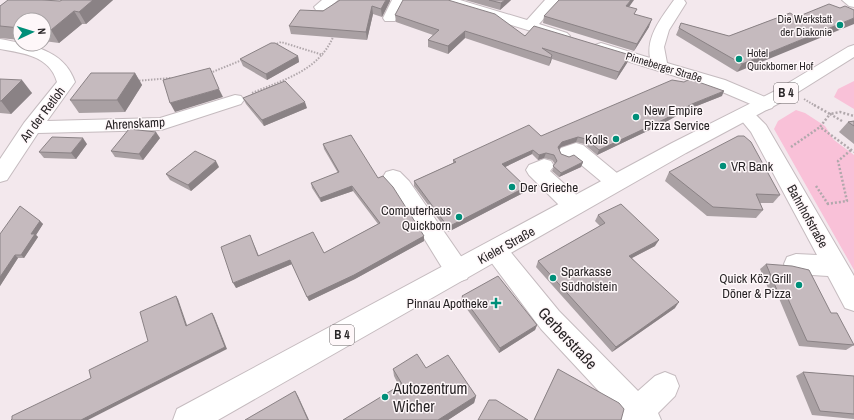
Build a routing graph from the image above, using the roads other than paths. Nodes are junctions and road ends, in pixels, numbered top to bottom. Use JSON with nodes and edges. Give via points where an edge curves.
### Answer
{"nodes":[{"id":1,"x":401,"y":0,"type":"edge"},
{"id":2,"x":445,"y":0,"type":"edge"},
{"id":3,"x":553,"y":0,"type":"edge"},
{"id":4,"x":849,"y":0,"type":"edge"},
{"id":5,"x":679,"y":3,"type":"dead end"},
{"id":6,"x":854,"y":4,"type":"edge"},
{"id":7,"x":390,"y":18,"type":"dead end"},
{"id":8,"x":530,"y":26,"type":"junction"},
{"id":9,"x":0,"y":44,"type":"edge"},
{"id":10,"x":854,"y":50,"type":"edge"},
{"id":11,"x":854,"y":58,"type":"edge"},
{"id":12,"x":660,"y":67,"type":"junction"},
{"id":13,"x":826,"y":70,"type":"junction"},
{"id":14,"x":235,"y":100,"type":"road end"},
{"id":15,"x":766,"y":104,"type":"junction"},
{"id":16,"x":746,"y":114,"type":"junction"},
{"id":17,"x":31,"y":126,"type":"junction"},
{"id":18,"x":568,"y":154,"type":"dead end"},
{"id":19,"x":544,"y":166,"type":"dead end"},
{"id":20,"x":0,"y":175,"type":"edge"},
{"id":21,"x":393,"y":177,"type":"dead end"},
{"id":22,"x":616,"y":183,"type":"junction"},
{"id":23,"x":574,"y":206,"type":"junction"},
{"id":24,"x":496,"y":251,"type":"junction"},
{"id":25,"x":796,"y":264,"type":"dead end"},
{"id":26,"x":835,"y":266,"type":"junction"},
{"id":27,"x":458,"y":272,"type":"junction"},
{"id":28,"x":854,"y":300,"type":"edge"},
{"id":29,"x":665,"y":386,"type":"dead end"},
{"id":30,"x":640,"y":417,"type":"edge"},
{"id":31,"x":188,"y":420,"type":"edge"}],
"edges":[{"from":1,"to":7,"type":"street","via":[[396,4]]},
{"from":2,"to":8,"type":"street","name":"Pinneberger Straße"},
{"from":3,"to":8,"type":"street"},
{"from":4,"to":6,"type":"street"},
{"from":5,"to":12,"type":"street","via":[[662,30],[656,47]]},
{"from":8,"to":12,"type":"street","name":"Pinneberger Straße"},
{"from":9,"to":17,"type":"street","name":"An der Retloh","via":[[29,50],[55,61],[64,73],[66,82]]},
{"from":10,"to":13,"type":"street","name":"Kieler Straße","number":"B 4"},
{"from":11,"to":13,"type":"street","name":"Kieler Straße","number":"B 4"},
{"from":12,"to":15,"type":"street","name":"Pinneberger Straße","via":[[719,84]]},
{"from":13,"to":15,"type":"street","name":"Kieler Straße","number":"B 4"},
{"from":14,"to":17,"type":"street","name":"Ahrenskamp","via":[[161,124]]},
{"from":15,"to":16,"type":"street","name":"Kieler Straße","number":"B 4"},
{"from":16,"to":22,"type":"street","name":"Kieler Straße","number":"B 4"},
{"from":16,"to":26,"type":"street","name":"Bahnhofstraße","via":[[759,129]]},
{"from":17,"to":20,"type":"street","name":"An der Retloh"},
{"from":18,"to":22,"type":"street","via":[[576,150]]},
{"from":19,"to":23,"type":"street","via":[[536,170]]},
{"from":21,"to":27,"type":"street","via":[[402,186]]},
{"from":22,"to":23,"type":"street","name":"Kieler Straße","number":"B 4"},
{"from":23,"to":24,"type":"street","name":"Kieler Straße","number":"B 4"},
{"from":24,"to":27,"type":"street","name":"Kieler Straße","number":"B 4"},
{"from":24,"to":30,"type":"street","name":"Gerberstraße","via":[[550,320]]},
{"from":25,"to":26,"type":"street"},
{"from":26,"to":28,"type":"street","name":"Bahnhofstraße"},
{"from":27,"to":31,"type":"street","name":"Kieler Straße","number":"B 4"},
{"from":29,"to":30,"type":"street"}]}
